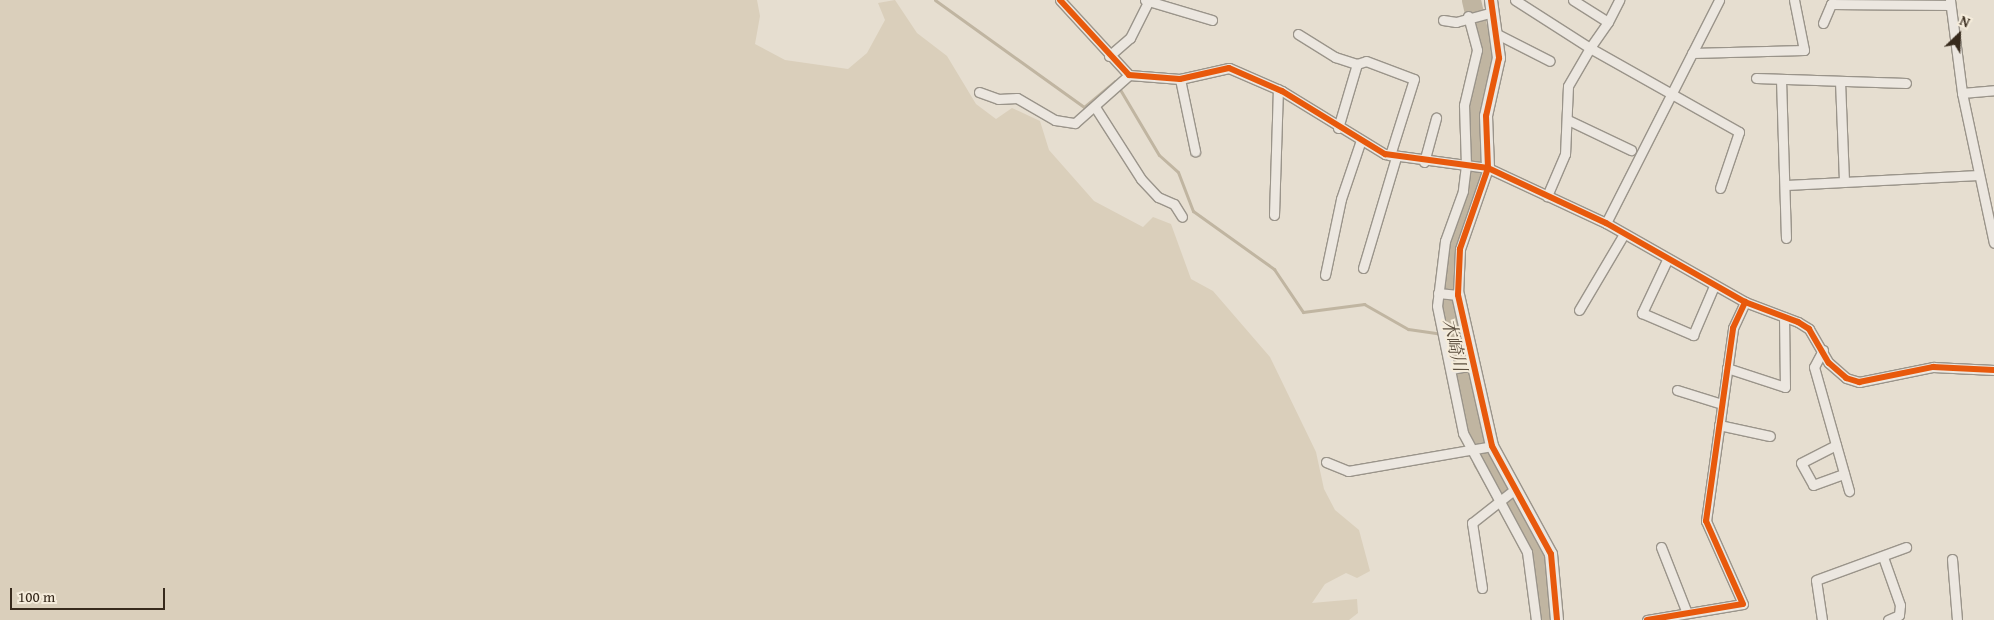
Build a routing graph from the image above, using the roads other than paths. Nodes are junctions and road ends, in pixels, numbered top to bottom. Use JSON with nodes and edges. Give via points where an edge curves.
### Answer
{"nodes":[{"id":1,"x":1060,"y":0,"type":"edge"},
{"id":2,"x":1515,"y":0,"type":"edge"},
{"id":3,"x":1574,"y":0,"type":"edge"},
{"id":4,"x":1619,"y":0,"type":"edge"},
{"id":5,"x":1719,"y":0,"type":"edge"},
{"id":6,"x":1794,"y":0,"type":"edge"},
{"id":7,"x":1146,"y":1,"type":"edge"},
{"id":8,"x":1950,"y":3,"type":"edge"},
{"id":9,"x":1492,"y":6,"type":"edge"},
{"id":10,"x":1468,"y":16,"type":"junction"},
{"id":11,"x":1212,"y":20,"type":"dead end"},
{"id":12,"x":1443,"y":20,"type":"dead end"},
{"id":13,"x":1608,"y":22,"type":"junction"},
{"id":14,"x":1823,"y":23,"type":"dead end"},
{"id":15,"x":1298,"y":34,"type":"dead end"},
{"id":16,"x":1497,"y":34,"type":"junction"},
{"id":17,"x":1590,"y":48,"type":"junction"},
{"id":18,"x":1692,"y":53,"type":"junction"},
{"id":19,"x":1109,"y":56,"type":"junction"},
{"id":20,"x":1550,"y":61,"type":"dead end"},
{"id":21,"x":1357,"y":64,"type":"junction"},
{"id":22,"x":1129,"y":74,"type":"junction"},
{"id":23,"x":1756,"y":78,"type":"dead end"},
{"id":24,"x":1180,"y":79,"type":"junction"},
{"id":25,"x":1782,"y":79,"type":"junction"},
{"id":26,"x":1840,"y":81,"type":"junction"},
{"id":27,"x":1906,"y":84,"type":"dead end"},
{"id":28,"x":1278,"y":89,"type":"junction"},
{"id":29,"x":1994,"y":90,"type":"edge"},
{"id":30,"x":978,"y":92,"type":"dead end"},
{"id":31,"x":1962,"y":93,"type":"junction"},
{"id":32,"x":1670,"y":97,"type":"junction"},
{"id":33,"x":1095,"y":107,"type":"junction"},
{"id":34,"x":1436,"y":118,"type":"dead end"},
{"id":35,"x":1568,"y":120,"type":"junction"},
{"id":36,"x":1338,"y":128,"type":"junction"},
{"id":37,"x":1360,"y":143,"type":"junction"},
{"id":38,"x":1631,"y":150,"type":"dead end"},
{"id":39,"x":1195,"y":151,"type":"dead end"},
{"id":40,"x":1393,"y":156,"type":"junction"},
{"id":41,"x":1424,"y":162,"type":"junction"},
{"id":42,"x":1466,"y":165,"type":"junction"},
{"id":43,"x":1488,"y":168,"type":"junction"},
{"id":44,"x":1979,"y":175,"type":"junction"},
{"id":45,"x":1844,"y":182,"type":"junction"},
{"id":46,"x":1786,"y":185,"type":"junction"},
{"id":47,"x":1720,"y":188,"type":"dead end"},
{"id":48,"x":1547,"y":196,"type":"junction"},
{"id":49,"x":1274,"y":215,"type":"dead end"},
{"id":50,"x":1182,"y":217,"type":"dead end"},
{"id":51,"x":1606,"y":223,"type":"junction"},
{"id":52,"x":1624,"y":234,"type":"junction"},
{"id":53,"x":1786,"y":238,"type":"dead end"},
{"id":54,"x":1994,"y":243,"type":"edge"},
{"id":55,"x":1667,"y":260,"type":"junction"},
{"id":56,"x":1363,"y":268,"type":"dead end"},
{"id":57,"x":1325,"y":274,"type":"dead end"},
{"id":58,"x":1714,"y":286,"type":"junction"},
{"id":59,"x":1438,"y":293,"type":"junction"},
{"id":60,"x":1458,"y":295,"type":"junction"},
{"id":61,"x":1745,"y":302,"type":"junction"},
{"id":62,"x":1579,"y":310,"type":"dead end"},
{"id":63,"x":1784,"y":317,"type":"junction"},
{"id":64,"x":1823,"y":350,"type":"junction"},
{"id":65,"x":1474,"y":365,"type":"junction"},
{"id":66,"x":1727,"y":368,"type":"junction"},
{"id":67,"x":1451,"y":369,"type":"junction"},
{"id":68,"x":1994,"y":370,"type":"edge"},
{"id":69,"x":1677,"y":390,"type":"dead end"},
{"id":70,"x":1722,"y":404,"type":"junction"},
{"id":71,"x":1719,"y":425,"type":"junction"},
{"id":72,"x":1770,"y":436,"type":"dead end"},
{"id":73,"x":1836,"y":445,"type":"junction"},
{"id":74,"x":1492,"y":446,"type":"junction"},
{"id":75,"x":1471,"y":453,"type":"junction"},
{"id":76,"x":1326,"y":462,"type":"dead end"},
{"id":77,"x":1844,"y":474,"type":"junction"},
{"id":78,"x":1516,"y":489,"type":"junction"},
{"id":79,"x":1849,"y":491,"type":"dead end"},
{"id":80,"x":1497,"y":502,"type":"junction"},
{"id":81,"x":1661,"y":546,"type":"dead end"},
{"id":82,"x":1906,"y":547,"type":"dead end"},
{"id":83,"x":1884,"y":557,"type":"junction"},
{"id":84,"x":1952,"y":559,"type":"dead end"},
{"id":85,"x":1482,"y":588,"type":"dead end"},
{"id":86,"x":1687,"y":613,"type":"junction"},
{"id":87,"x":1536,"y":620,"type":"edge"},
{"id":88,"x":1557,"y":620,"type":"edge"},
{"id":89,"x":1647,"y":620,"type":"edge"},
{"id":90,"x":1822,"y":620,"type":"edge"},
{"id":91,"x":1888,"y":620,"type":"edge"},
{"id":92,"x":1957,"y":620,"type":"edge"}],
"edges":[{"from":1,"to":19,"type":"street"},
{"from":2,"to":17,"type":"street"},
{"from":3,"to":13,"type":"street"},
{"from":4,"to":13,"type":"street"},
{"from":5,"to":18,"type":"street"},
{"from":6,"to":18,"type":"street","via":[[1804,50]]},
{"from":7,"to":11,"type":"street"},
{"from":7,"to":19,"type":"street","via":[[1130,38]]},
{"from":8,"to":14,"type":"street","via":[[1831,4]]},
{"from":8,"to":31,"type":"street"},
{"from":9,"to":10,"type":"street"},
{"from":9,"to":16,"type":"street"},
{"from":10,"to":12,"type":"street","via":[[1456,22]]},
{"from":10,"to":42,"type":"street","via":[[1477,50],[1464,105]]},
{"from":13,"to":17,"type":"street"},
{"from":15,"to":21,"type":"street"},
{"from":16,"to":20,"type":"street"},
{"from":16,"to":43,"type":"street","via":[[1499,58],[1486,116]]},
{"from":17,"to":32,"type":"street"},
{"from":17,"to":35,"type":"street","via":[[1568,86]]},
{"from":18,"to":32,"type":"street"},
{"from":19,"to":22,"type":"street"},
{"from":21,"to":36,"type":"street"},
{"from":21,"to":40,"type":"street","via":[[1366,61],[1414,78]]},
{"from":22,"to":24,"type":"street"},
{"from":22,"to":33,"type":"street"},
{"from":23,"to":25,"type":"street"},
{"from":24,"to":28,"type":"street","via":[[1229,68]]},
{"from":24,"to":39,"type":"street"},
{"from":25,"to":26,"type":"street"},
{"from":25,"to":46,"type":"street"},
{"from":26,"to":27,"type":"street"},
{"from":26,"to":45,"type":"street"},
{"from":28,"to":36,"type":"street"},
{"from":28,"to":49,"type":"street"},
{"from":29,"to":31,"type":"street"},
{"from":30,"to":33,"type":"street","via":[[998,99],[1017,98],[1055,120],[1076,123]]},
{"from":31,"to":44,"type":"street"},
{"from":32,"to":47,"type":"street","via":[[1739,132]]},
{"from":32,"to":51,"type":"street"},
{"from":33,"to":50,"type":"street","via":[[1141,179],[1158,198],[1174,204]]},
{"from":34,"to":41,"type":"street"},
{"from":35,"to":38,"type":"street"},
{"from":35,"to":48,"type":"street","via":[[1565,154]]},
{"from":36,"to":37,"type":"street"},
{"from":37,"to":40,"type":"street"},
{"from":37,"to":57,"type":"street","via":[[1341,199]]},
{"from":40,"to":41,"type":"street"},
{"from":40,"to":56,"type":"street"},
{"from":41,"to":42,"type":"street"},
{"from":42,"to":43,"type":"street"},
{"from":42,"to":59,"type":"street","via":[[1463,190],[1445,240]]},
{"from":43,"to":48,"type":"street"},
{"from":43,"to":60,"type":"street","via":[[1460,249]]},
{"from":44,"to":45,"type":"street"},
{"from":44,"to":54,"type":"street"},
{"from":45,"to":46,"type":"street"},
{"from":46,"to":53,"type":"street"},
{"from":48,"to":51,"type":"street"},
{"from":51,"to":52,"type":"street"},
{"from":52,"to":55,"type":"street"},
{"from":52,"to":62,"type":"street"},
{"from":55,"to":58,"type":"street"},
{"from":55,"to":58,"type":"street","via":[[1642,313],[1693,335]]},
{"from":58,"to":61,"type":"street"},
{"from":59,"to":60,"type":"street"},
{"from":59,"to":67,"type":"street","via":[[1440,327]]},
{"from":60,"to":65,"type":"street"},
{"from":61,"to":63,"type":"street"},
{"from":61,"to":66,"type":"street","via":[[1733,328]]},
{"from":63,"to":64,"type":"street","via":[[1809,329]]},
{"from":63,"to":66,"type":"street","via":[[1785,387]]},
{"from":64,"to":68,"type":"street","via":[[1838,372],[1859,382],[1933,367]]},
{"from":64,"to":73,"type":"street","via":[[1814,367]]},
{"from":65,"to":67,"type":"street"},
{"from":65,"to":74,"type":"street"},
{"from":66,"to":70,"type":"street"},
{"from":67,"to":75,"type":"street"},
{"from":69,"to":70,"type":"street"},
{"from":70,"to":71,"type":"street"},
{"from":71,"to":72,"type":"street"},
{"from":71,"to":86,"type":"street","via":[[1706,521],[1743,604]]},
{"from":73,"to":77,"type":"street"},
{"from":73,"to":77,"type":"street","via":[[1801,463],[1813,485]]},
{"from":74,"to":75,"type":"street"},
{"from":74,"to":78,"type":"street"},
{"from":75,"to":76,"type":"street","via":[[1348,472]]},
{"from":75,"to":80,"type":"street"},
{"from":77,"to":79,"type":"street"},
{"from":78,"to":80,"type":"street"},
{"from":78,"to":88,"type":"street","via":[[1551,554]]},
{"from":80,"to":85,"type":"street","via":[[1472,523]]},
{"from":80,"to":87,"type":"street","via":[[1527,552]]},
{"from":81,"to":86,"type":"street"},
{"from":82,"to":83,"type":"street"},
{"from":83,"to":90,"type":"street","via":[[1816,580]]},
{"from":83,"to":91,"type":"street","via":[[1900,605],[1899,615]]},
{"from":84,"to":92,"type":"street"},
{"from":86,"to":89,"type":"street"}]}
